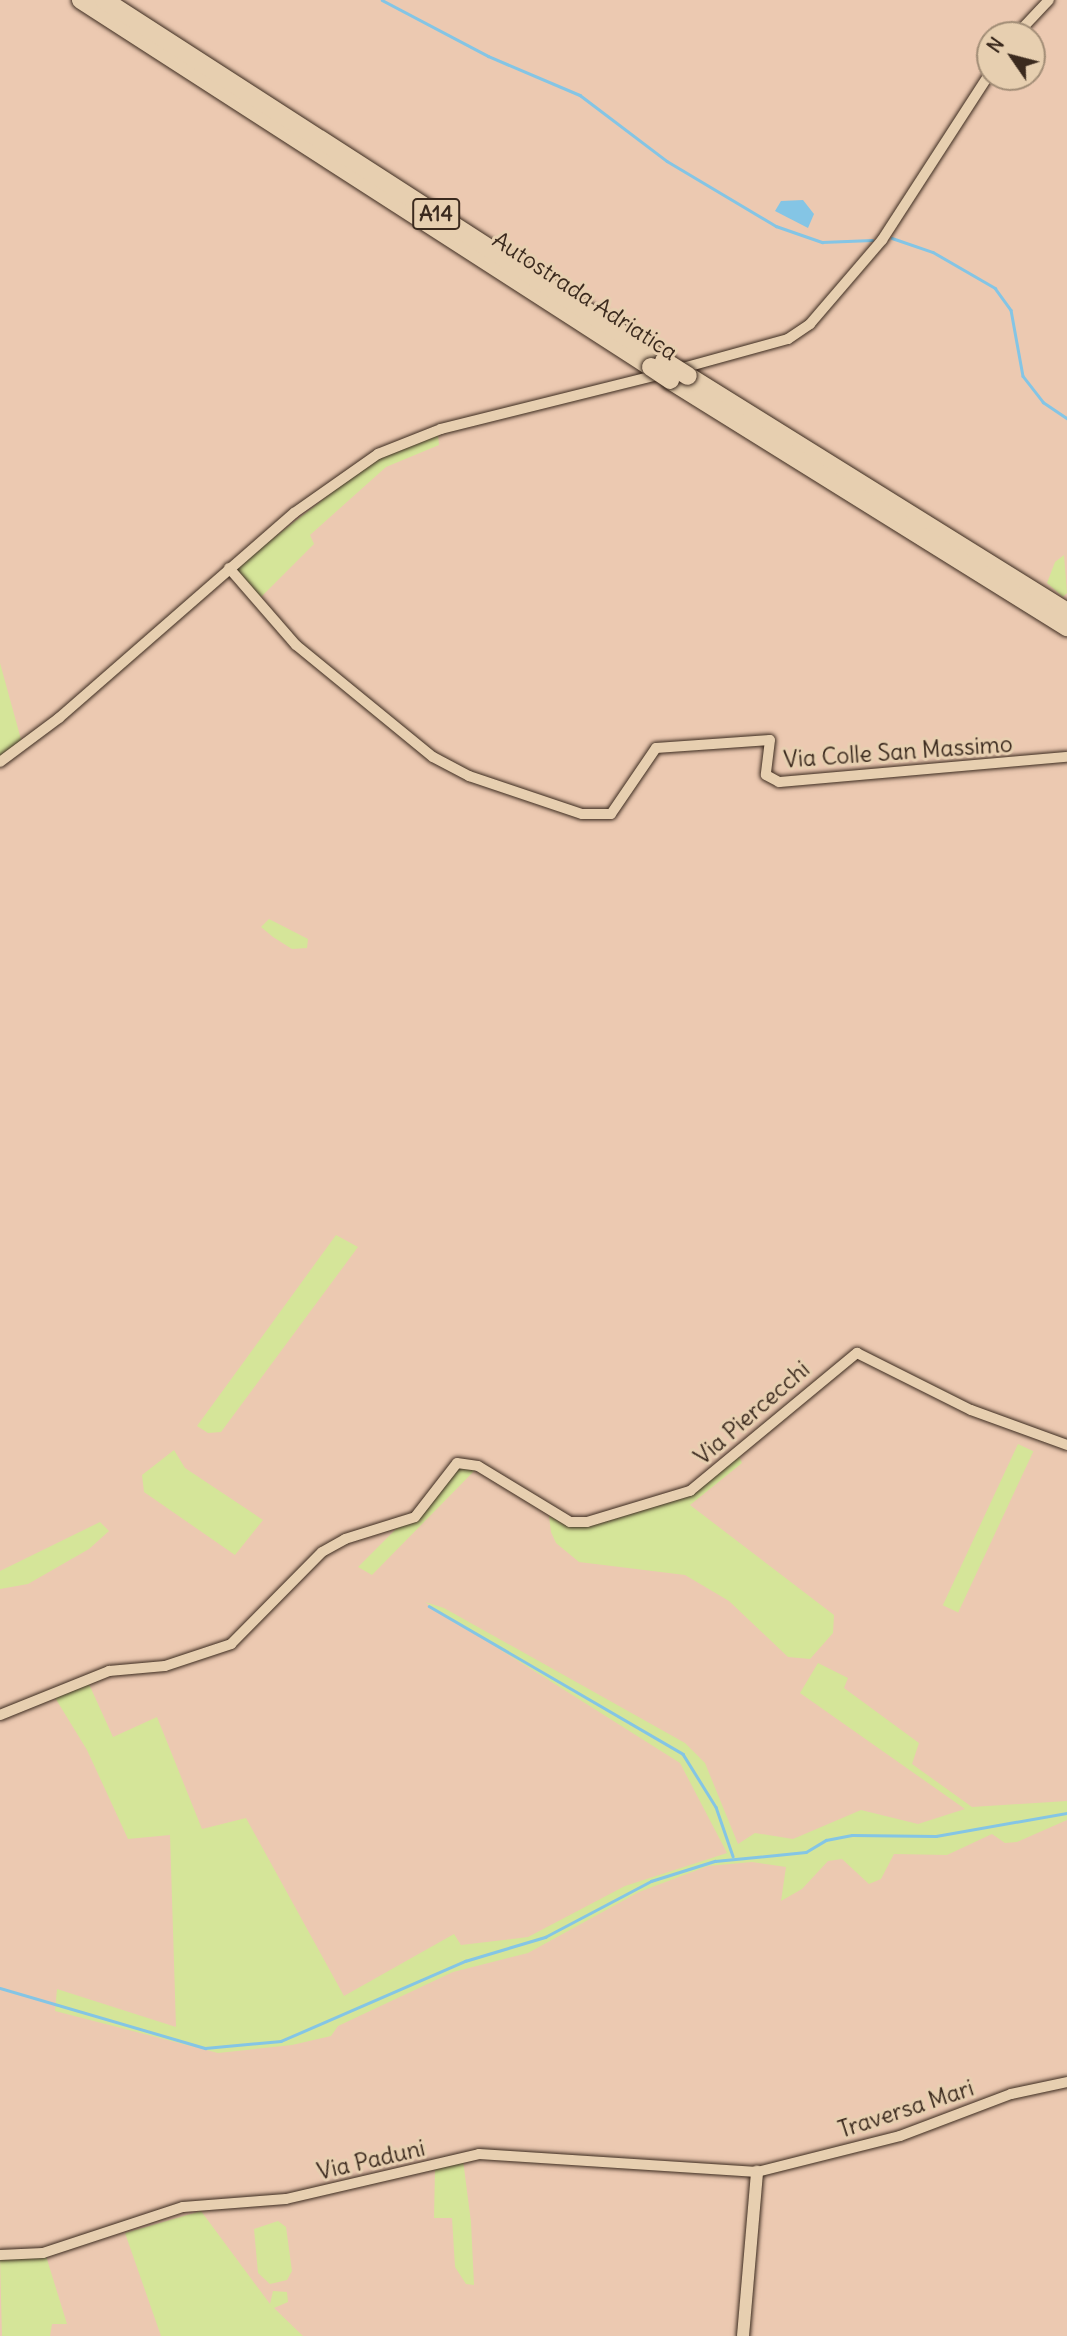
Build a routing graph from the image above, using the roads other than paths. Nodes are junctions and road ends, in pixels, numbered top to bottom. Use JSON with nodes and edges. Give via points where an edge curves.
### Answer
{"nodes":[{"id":1,"x":81,"y":0,"type":"edge"},
{"id":2,"x":104,"y":0,"type":"edge"},
{"id":3,"x":1049,"y":0,"type":"edge"},
{"id":4,"x":1029,"y":21,"type":"edge"},
{"id":5,"x":204,"y":71,"type":"junction"},
{"id":6,"x":978,"y":91,"type":"edge"},
{"id":7,"x":679,"y":378,"type":"junction"},
{"id":8,"x":229,"y":568,"type":"junction"},
{"id":9,"x":1067,"y":612,"type":"edge"},
{"id":10,"x":1067,"y":627,"type":"edge"},
{"id":11,"x":1067,"y":758,"type":"edge"},
{"id":12,"x":0,"y":762,"type":"edge"},
{"id":13,"x":1067,"y":1446,"type":"edge"},
{"id":14,"x":0,"y":1715,"type":"edge"},
{"id":15,"x":1067,"y":2082,"type":"edge"},
{"id":16,"x":757,"y":2172,"type":"junction"},
{"id":17,"x":0,"y":2255,"type":"edge"},
{"id":18,"x":743,"y":2336,"type":"edge"}],
"edges":[{"from":1,"to":5,"type":"highway","name":"Autostrada Adriatica","number":"A14"},
{"from":2,"to":5,"type":"highway","name":"Autostrada Adriatica","number":"A14"},
{"from":3,"to":4,"type":"street"},
{"from":5,"to":7,"type":"highway","name":"Autostrada Adriatica","number":"A14","bridge":true},
{"from":6,"to":8,"type":"street","via":[[851,281],[788,339],[441,429],[378,454],[294,513]]},
{"from":7,"to":9,"type":"highway","name":"Autostrada Adriatica","number":"A14"},
{"from":7,"to":10,"type":"highway","name":"Autostrada Adriatica","number":"A14"},
{"from":8,"to":11,"type":"street","name":"Via Colle San Massimo","via":[[296,645],[433,757],[469,776],[582,814],[611,814],[656,748],[770,740],[766,775],[779,782]]},
{"from":8,"to":12,"type":"street","via":[[60,718]]},
{"from":13,"to":14,"type":"street","name":"Via Piercecchi","via":[[971,1410],[857,1353],[690,1491],[587,1522],[570,1522],[478,1465],[457,1463],[415,1517],[345,1539],[322,1552],[231,1644],[165,1666],[109,1671]]},
{"from":15,"to":16,"type":"street","name":"Traversa Mari","via":[[1011,2094],[900,2136]]},
{"from":16,"to":17,"type":"street","name":"Via Paduni","via":[[479,2154],[286,2199],[183,2207],[43,2253]]},
{"from":16,"to":18,"type":"street"}]}
